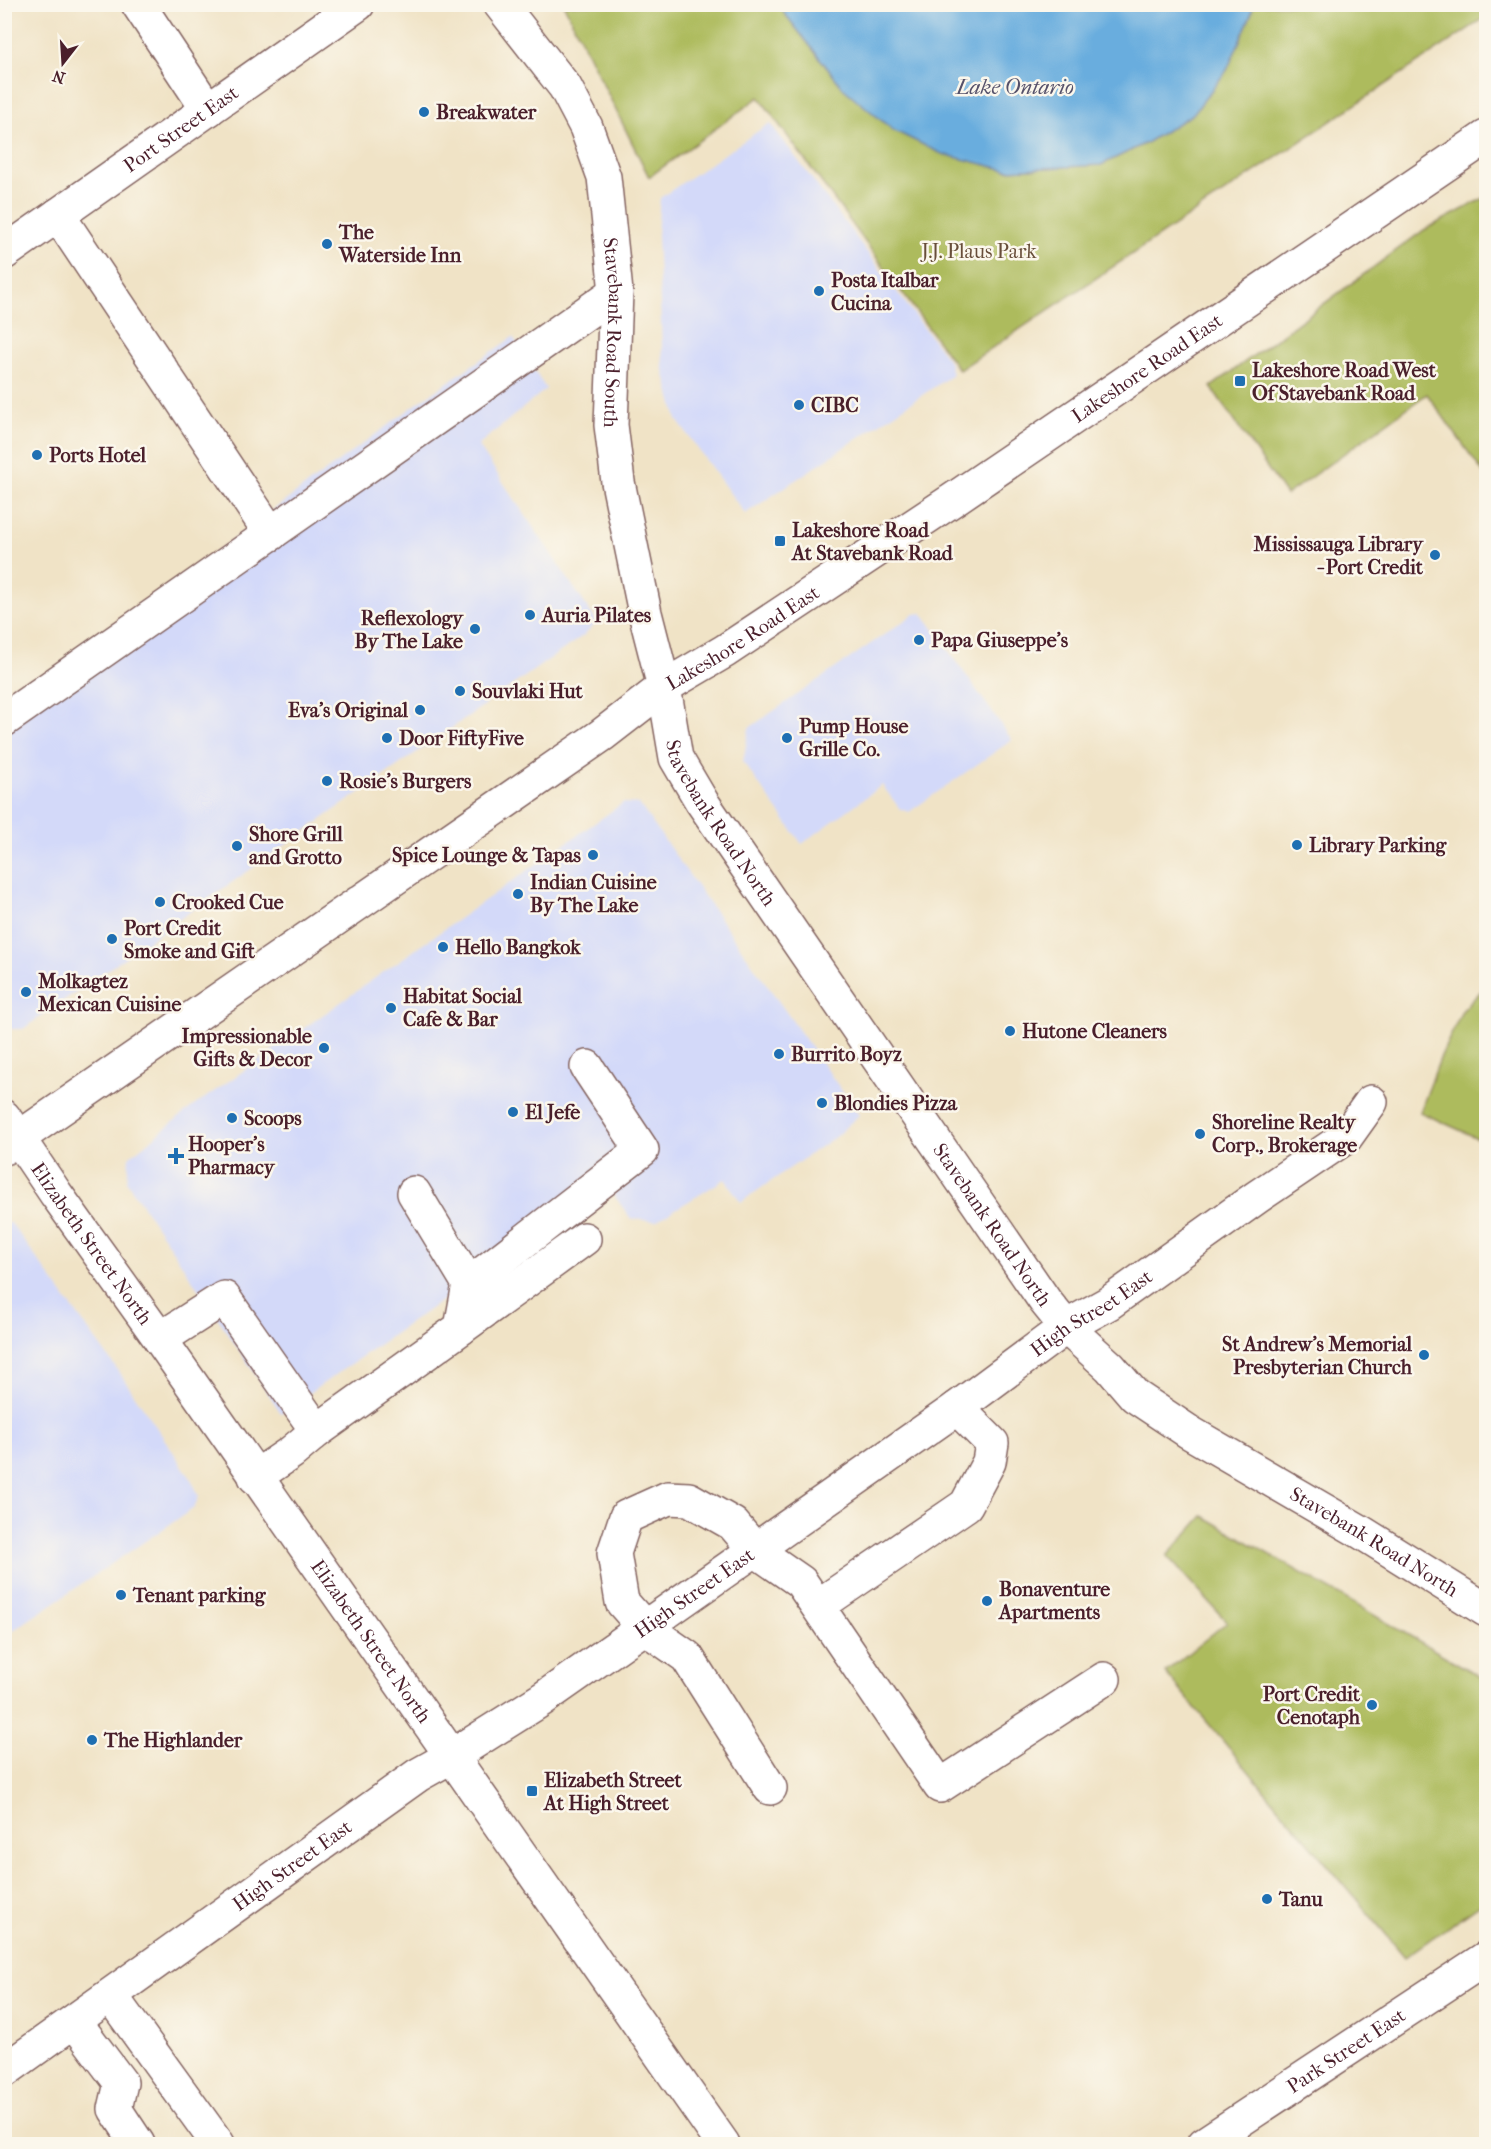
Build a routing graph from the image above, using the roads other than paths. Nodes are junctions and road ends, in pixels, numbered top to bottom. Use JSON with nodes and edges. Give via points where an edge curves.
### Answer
{"nodes":[{"id":1,"x":138,"y":4,"type":"edge"},
{"id":2,"x":358,"y":4,"type":"edge"},
{"id":3,"x":500,"y":4,"type":"edge"},
{"id":4,"x":208,"y":110,"type":"junction"},
{"id":5,"x":1486,"y":137,"type":"edge"},
{"id":6,"x":57,"y":215,"type":"junction"},
{"id":7,"x":4,"y":252,"type":"edge"},
{"id":8,"x":615,"y":292,"type":"junction"},
{"id":9,"x":271,"y":534,"type":"junction"},
{"id":10,"x":664,"y":687,"type":"junction"},
{"id":11,"x":4,"y":720,"type":"edge"},
{"id":12,"x":587,"y":1067,"type":"dead end"},
{"id":13,"x":1371,"y":1102,"type":"dead end"},
{"id":14,"x":9,"y":1134,"type":"edge"},
{"id":15,"x":414,"y":1193,"type":"dead end"},
{"id":16,"x":584,"y":1239,"type":"dead end"},
{"id":17,"x":469,"y":1284,"type":"junction"},
{"id":18,"x":1066,"y":1327,"type":"junction"},
{"id":19,"x":461,"y":1328,"type":"junction"},
{"id":20,"x":160,"y":1339,"type":"junction"},
{"id":21,"x":957,"y":1408,"type":"junction"},
{"id":22,"x":317,"y":1431,"type":"junction"},
{"id":23,"x":255,"y":1477,"type":"junction"},
{"id":24,"x":755,"y":1550,"type":"junction"},
{"id":25,"x":818,"y":1606,"type":"junction"},
{"id":26,"x":1486,"y":1610,"type":"edge"},
{"id":27,"x":644,"y":1627,"type":"junction"},
{"id":28,"x":1104,"y":1679,"type":"dead end"},
{"id":29,"x":452,"y":1756,"type":"junction"},
{"id":30,"x":770,"y":1788,"type":"dead end"},
{"id":31,"x":1486,"y":1958,"type":"edge"},
{"id":32,"x":111,"y":1996,"type":"junction"},
{"id":33,"x":75,"y":2022,"type":"junction"},
{"id":34,"x":4,"y":2071,"type":"edge"},
{"id":35,"x":121,"y":2083,"type":"junction"},
{"id":36,"x":138,"y":2145,"type":"edge"},
{"id":37,"x":196,"y":2145,"type":"edge"},
{"id":38,"x":218,"y":2145,"type":"edge"},
{"id":39,"x":723,"y":2145,"type":"edge"},
{"id":40,"x":1204,"y":2145,"type":"edge"}],
"edges":[{"from":1,"to":4,"type":"street"},
{"from":2,"to":4,"type":"street","name":"Port Street East"},
{"from":3,"to":8,"type":"street","name":"Stavebank Road South","via":[[565,87],[586,127],[604,177]]},
{"from":4,"to":6,"type":"street","name":"Port Street East"},
{"from":5,"to":10,"type":"street","name":"Lakeshore Road East","via":[[941,508]]},
{"from":6,"to":7,"type":"street","name":"Port Street East"},
{"from":6,"to":9,"type":"street"},
{"from":8,"to":9,"type":"street"},
{"from":8,"to":10,"type":"street","name":"Stavebank Road South","via":[[611,425],[618,482]]},
{"from":9,"to":11,"type":"street"},
{"from":10,"to":14,"type":"street","name":"Lakeshore Road East","via":[[602,735]]},
{"from":10,"to":18,"type":"street","name":"Stavebank Road North","via":[[676,758],[702,802]]},
{"from":12,"to":17,"type":"street","via":[[642,1150]]},
{"from":13,"to":18,"type":"street","name":"High Street East","via":[[1346,1137],[1109,1303]]},
{"from":14,"to":20,"type":"street","name":"Elizabeth Street North"},
{"from":15,"to":17,"type":"street"},
{"from":16,"to":19,"type":"street"},
{"from":17,"to":19,"type":"street"},
{"from":18,"to":21,"type":"street","name":"High Street East"},
{"from":18,"to":26,"type":"street","name":"Stavebank Road North","via":[[1135,1396]]},
{"from":19,"to":22,"type":"street"},
{"from":20,"to":22,"type":"street","via":[[224,1298]]},
{"from":20,"to":23,"type":"street","name":"Elizabeth Street North"},
{"from":21,"to":24,"type":"street","name":"High Street East"},
{"from":21,"to":25,"type":"street","via":[[992,1443],[989,1462],[966,1505]]},
{"from":22,"to":23,"type":"street"},
{"from":23,"to":29,"type":"street","name":"Elizabeth Street North"},
{"from":24,"to":25,"type":"street","via":[[801,1582]]},
{"from":24,"to":27,"type":"street","name":"High Street East"},
{"from":24,"to":27,"type":"street","via":[[733,1524],[689,1499],[668,1498],[626,1517],[614,1553],[622,1602]]},
{"from":25,"to":28,"type":"street","via":[[940,1786]]},
{"from":27,"to":29,"type":"street","name":"High Street East","via":[[541,1700]]},
{"from":27,"to":30,"type":"street","via":[[687,1657]]},
{"from":29,"to":32,"type":"street","name":"High Street East","via":[[418,1775]]},
{"from":29,"to":39,"type":"street","name":"Elizabeth Street North"},
{"from":31,"to":40,"type":"street","name":"Park Street East"},
{"from":32,"to":33,"type":"street","name":"High Street East"},
{"from":32,"to":38,"type":"street"},
{"from":33,"to":34,"type":"street","name":"High Street East"},
{"from":33,"to":35,"type":"street"},
{"from":35,"to":36,"type":"street","via":[[115,2109]]},
{"from":35,"to":37,"type":"street","via":[[147,2084]]}]}
